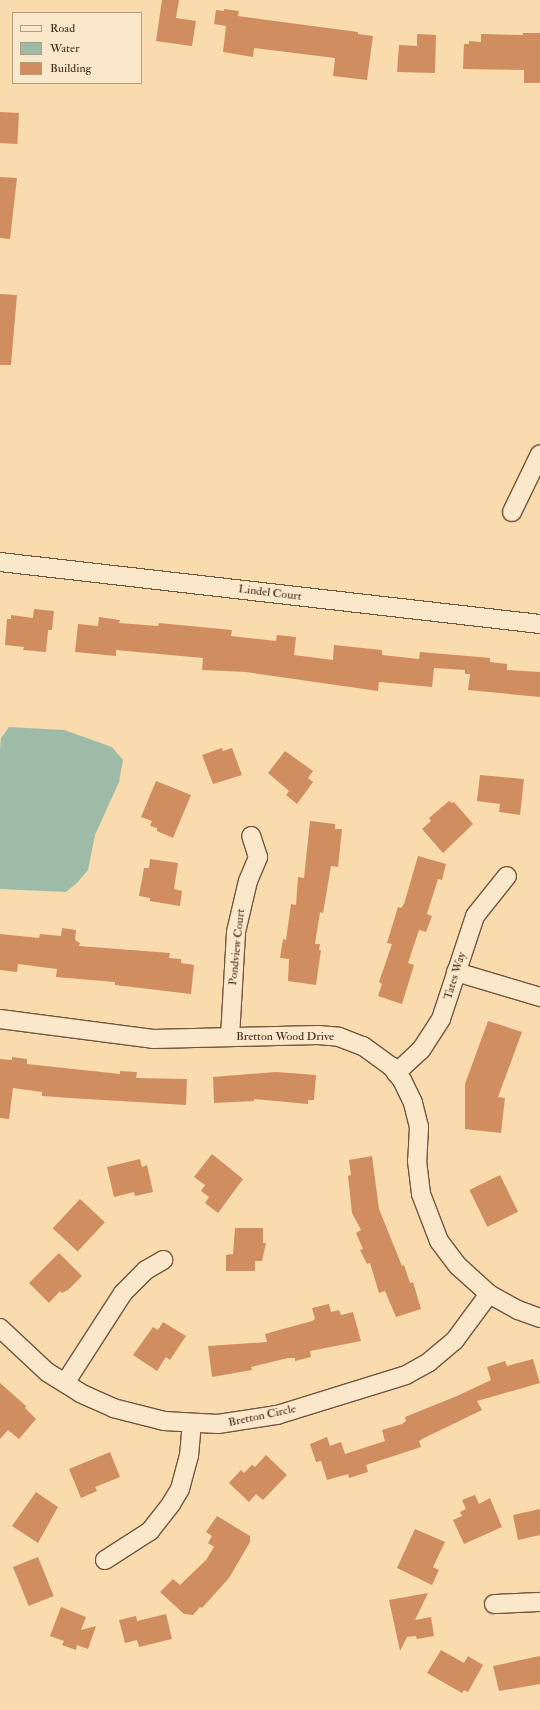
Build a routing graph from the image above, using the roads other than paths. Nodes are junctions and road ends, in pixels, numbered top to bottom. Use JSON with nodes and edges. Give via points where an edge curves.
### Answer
{"nodes":[{"id":1,"x":540,"y":454,"type":"edge"},
{"id":2,"x":512,"y":512,"type":"dead end"},
{"id":3,"x":0,"y":562,"type":"edge"},
{"id":4,"x":540,"y":624,"type":"edge"},
{"id":5,"x":250,"y":836,"type":"dead end"},
{"id":6,"x":508,"y":876,"type":"dead end"},
{"id":7,"x":456,"y":972,"type":"junction"},
{"id":8,"x":540,"y":997,"type":"edge"},
{"id":9,"x":0,"y":1019,"type":"edge"},
{"id":10,"x":230,"y":1037,"type":"junction"},
{"id":11,"x":396,"y":1072,"type":"junction"},
{"id":12,"x":163,"y":1260,"type":"dead end"},
{"id":13,"x":489,"y":1294,"type":"junction"},
{"id":14,"x":540,"y":1318,"type":"edge"},
{"id":15,"x":0,"y":1328,"type":"edge"},
{"id":16,"x":65,"y":1383,"type":"junction"},
{"id":17,"x":192,"y":1424,"type":"junction"},
{"id":18,"x":105,"y":1560,"type":"dead end"},
{"id":19,"x":540,"y":1602,"type":"edge"},
{"id":20,"x":494,"y":1604,"type":"dead end"}],
"edges":[{"from":1,"to":2,"type":"street"},
{"from":3,"to":4,"type":"street","name":"Lindel Court"},
{"from":5,"to":10,"type":"street","name":"Pondview Court","via":[[258,857],[248,881],[236,932]]},
{"from":6,"to":7,"type":"street","name":"Tates Way","via":[[475,916]]},
{"from":7,"to":8,"type":"street"},
{"from":7,"to":11,"type":"street","name":"Tates Way","via":[[441,1019],[421,1050]]},
{"from":9,"to":10,"type":"street","name":"Bretton Wood Drive","via":[[153,1039]]},
{"from":10,"to":11,"type":"street","name":"Bretton Wood Drive","via":[[339,1037],[367,1048]]},
{"from":11,"to":13,"type":"street","name":"Bretton Wood Drive","via":[[409,1093],[416,1112],[419,1137],[418,1174],[430,1223],[439,1241],[458,1266]]},
{"from":12,"to":16,"type":"street","via":[[146,1270],[123,1293]]},
{"from":13,"to":14,"type":"street","name":"Bretton Wood Drive","via":[[518,1310]]},
{"from":13,"to":17,"type":"street","name":"Bretton Circle","via":[[455,1340],[428,1362],[406,1375],[260,1419]]},
{"from":15,"to":16,"type":"street","name":"Bretton Circle","via":[[30,1358]]},
{"from":16,"to":17,"type":"street","name":"Bretton Circle","via":[[87,1397],[125,1412]]},
{"from":17,"to":18,"type":"street","via":[[189,1456],[176,1497],[150,1531]]},
{"from":19,"to":20,"type":"street"}]}
